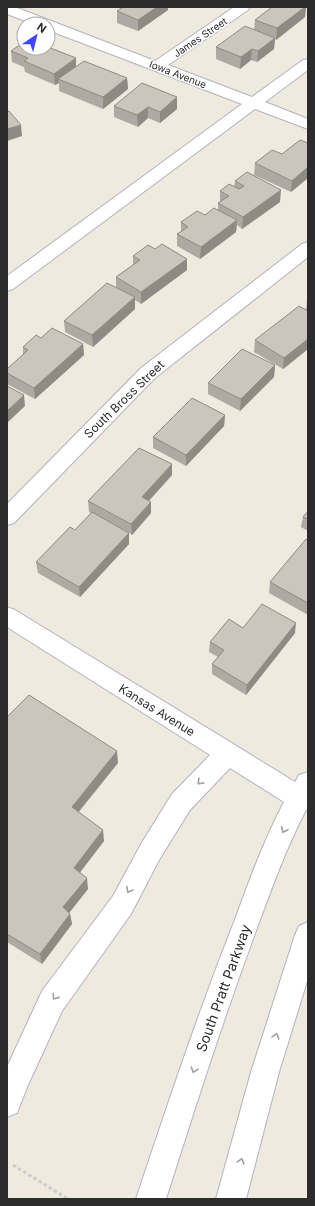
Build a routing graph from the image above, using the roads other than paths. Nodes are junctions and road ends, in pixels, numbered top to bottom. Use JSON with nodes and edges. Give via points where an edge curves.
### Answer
{"nodes":[{"id":1,"x":243,"y":7,"type":"edge"},
{"id":2,"x":7,"y":9,"type":"edge"},
{"id":3,"x":26,"y":16,"type":"edge"},
{"id":4,"x":56,"y":27,"type":"edge"},
{"id":5,"x":308,"y":63,"type":"edge"},
{"id":6,"x":157,"y":66,"type":"junction"},
{"id":7,"x":253,"y":103,"type":"junction"},
{"id":8,"x":308,"y":124,"type":"edge"},
{"id":9,"x":308,"y":248,"type":"edge"},
{"id":10,"x":7,"y":285,"type":"edge"},
{"id":11,"x":7,"y":517,"type":"edge"},
{"id":12,"x":7,"y":616,"type":"edge"},
{"id":13,"x":227,"y":754,"type":"junction"},
{"id":14,"x":305,"y":794,"type":"edge"},
{"id":15,"x":308,"y":935,"type":"edge"},
{"id":16,"x":7,"y":1103,"type":"edge"},
{"id":17,"x":151,"y":1199,"type":"edge"},
{"id":18,"x":231,"y":1199,"type":"edge"}],
"edges":[{"from":1,"to":6,"type":"street","name":"James Street"},
{"from":2,"to":3,"type":"street","name":"Iowa Avenue"},
{"from":4,"to":6,"type":"street","name":"Iowa Avenue"},
{"from":5,"to":7,"type":"street"},
{"from":6,"to":7,"type":"street","name":"Iowa Avenue"},
{"from":7,"to":8,"type":"street","name":"Iowa Avenue"},
{"from":7,"to":10,"type":"street"},
{"from":9,"to":11,"type":"street","name":"South Bross Street","via":[[148,373]]},
{"from":12,"to":13,"type":"street","name":"Kansas Avenue"},
{"from":13,"to":14,"type":"street","name":"Kansas Avenue"},
{"from":13,"to":16,"type":"street","one_way":true,"via":[[181,802],[150,852],[122,905],[52,1001]]},
{"from":14,"to":17,"type":"street","name":"South Pratt Parkway","one_way":true,"via":[[270,861],[220,990]]},
{"from":18,"to":15,"type":"street","one_way":true,"via":[[265,1072]]}]}
